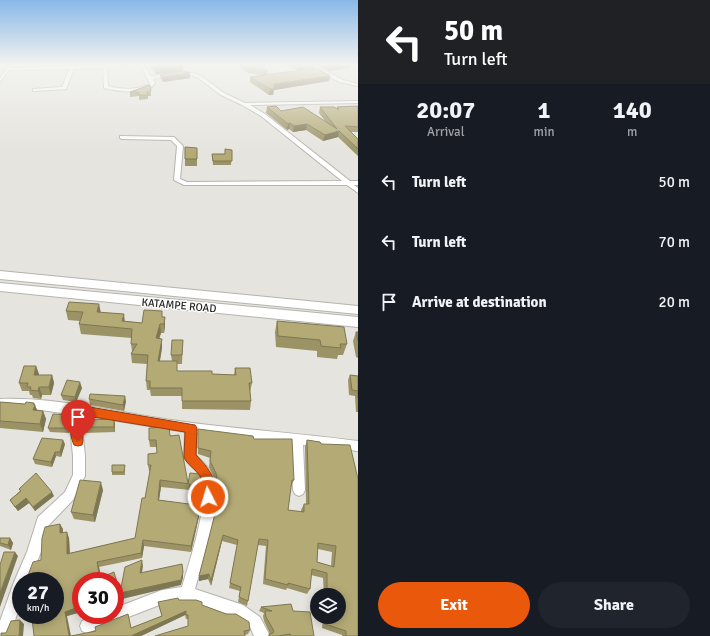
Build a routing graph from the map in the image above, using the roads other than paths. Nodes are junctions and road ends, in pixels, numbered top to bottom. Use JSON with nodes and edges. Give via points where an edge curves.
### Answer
{"nodes":[{"id":1,"x":222,"y":94,"type":"edge"},
{"id":2,"x":358,"y":102,"type":"edge"},
{"id":3,"x":244,"y":104,"type":"junction"},
{"id":4,"x":122,"y":137,"type":"dead end"},
{"id":5,"x":348,"y":182,"type":"junction"},
{"id":6,"x":358,"y":182,"type":"edge"},
{"id":7,"x":358,"y":191,"type":"edge"},
{"id":8,"x":0,"y":274,"type":"edge"},
{"id":9,"x":0,"y":287,"type":"edge"},
{"id":10,"x":358,"y":310,"type":"edge"},
{"id":11,"x":358,"y":322,"type":"edge"},
{"id":12,"x":0,"y":403,"type":"edge"},
{"id":13,"x":84,"y":411,"type":"junction"},
{"id":14,"x":191,"y":428,"type":"junction"},
{"id":15,"x":297,"y":440,"type":"junction"},
{"id":16,"x":358,"y":446,"type":"edge"},
{"id":17,"x":300,"y":490,"type":"dead end"},
{"id":18,"x":25,"y":572,"type":"edge"},
{"id":19,"x":187,"y":593,"type":"junction"},
{"id":20,"x":12,"y":608,"type":"edge"},
{"id":21,"x":124,"y":612,"type":"edge"},
{"id":22,"x":92,"y":624,"type":"edge"},
{"id":23,"x":87,"y":626,"type":"dead end"},
{"id":24,"x":2,"y":636,"type":"edge"},
{"id":25,"x":262,"y":636,"type":"edge"}],
"edges":[{"from":1,"to":3,"type":"street"},
{"from":2,"to":3,"type":"street"},
{"from":3,"to":5,"type":"street","via":[[263,115]]},
{"from":4,"to":5,"type":"street","via":[[172,138],[180,146],[177,180],[186,184]]},
{"from":5,"to":6,"type":"street"},
{"from":5,"to":7,"type":"street"},
{"from":8,"to":10,"type":"main road","name":"KATAMPE ROAD"},
{"from":9,"to":11,"type":"main road","name":"KATAMPE ROAD"},
{"from":12,"to":13,"type":"street","via":[[12,402]]},
{"from":13,"to":14,"type":"street"},
{"from":13,"to":18,"type":"street","via":[[76,426],[79,476],[69,496],[43,522]]},
{"from":14,"to":15,"type":"street"},
{"from":14,"to":19,"type":"street","via":[[190,457],[204,471],[208,481],[208,497],[206,520]]},
{"from":15,"to":16,"type":"street"},
{"from":15,"to":17,"type":"street"},
{"from":19,"to":21,"type":"street","via":[[162,597]]},
{"from":19,"to":25,"type":"street","via":[[238,610],[255,622]]},
{"from":20,"to":24,"type":"street"},
{"from":22,"to":23,"type":"street"}]}
